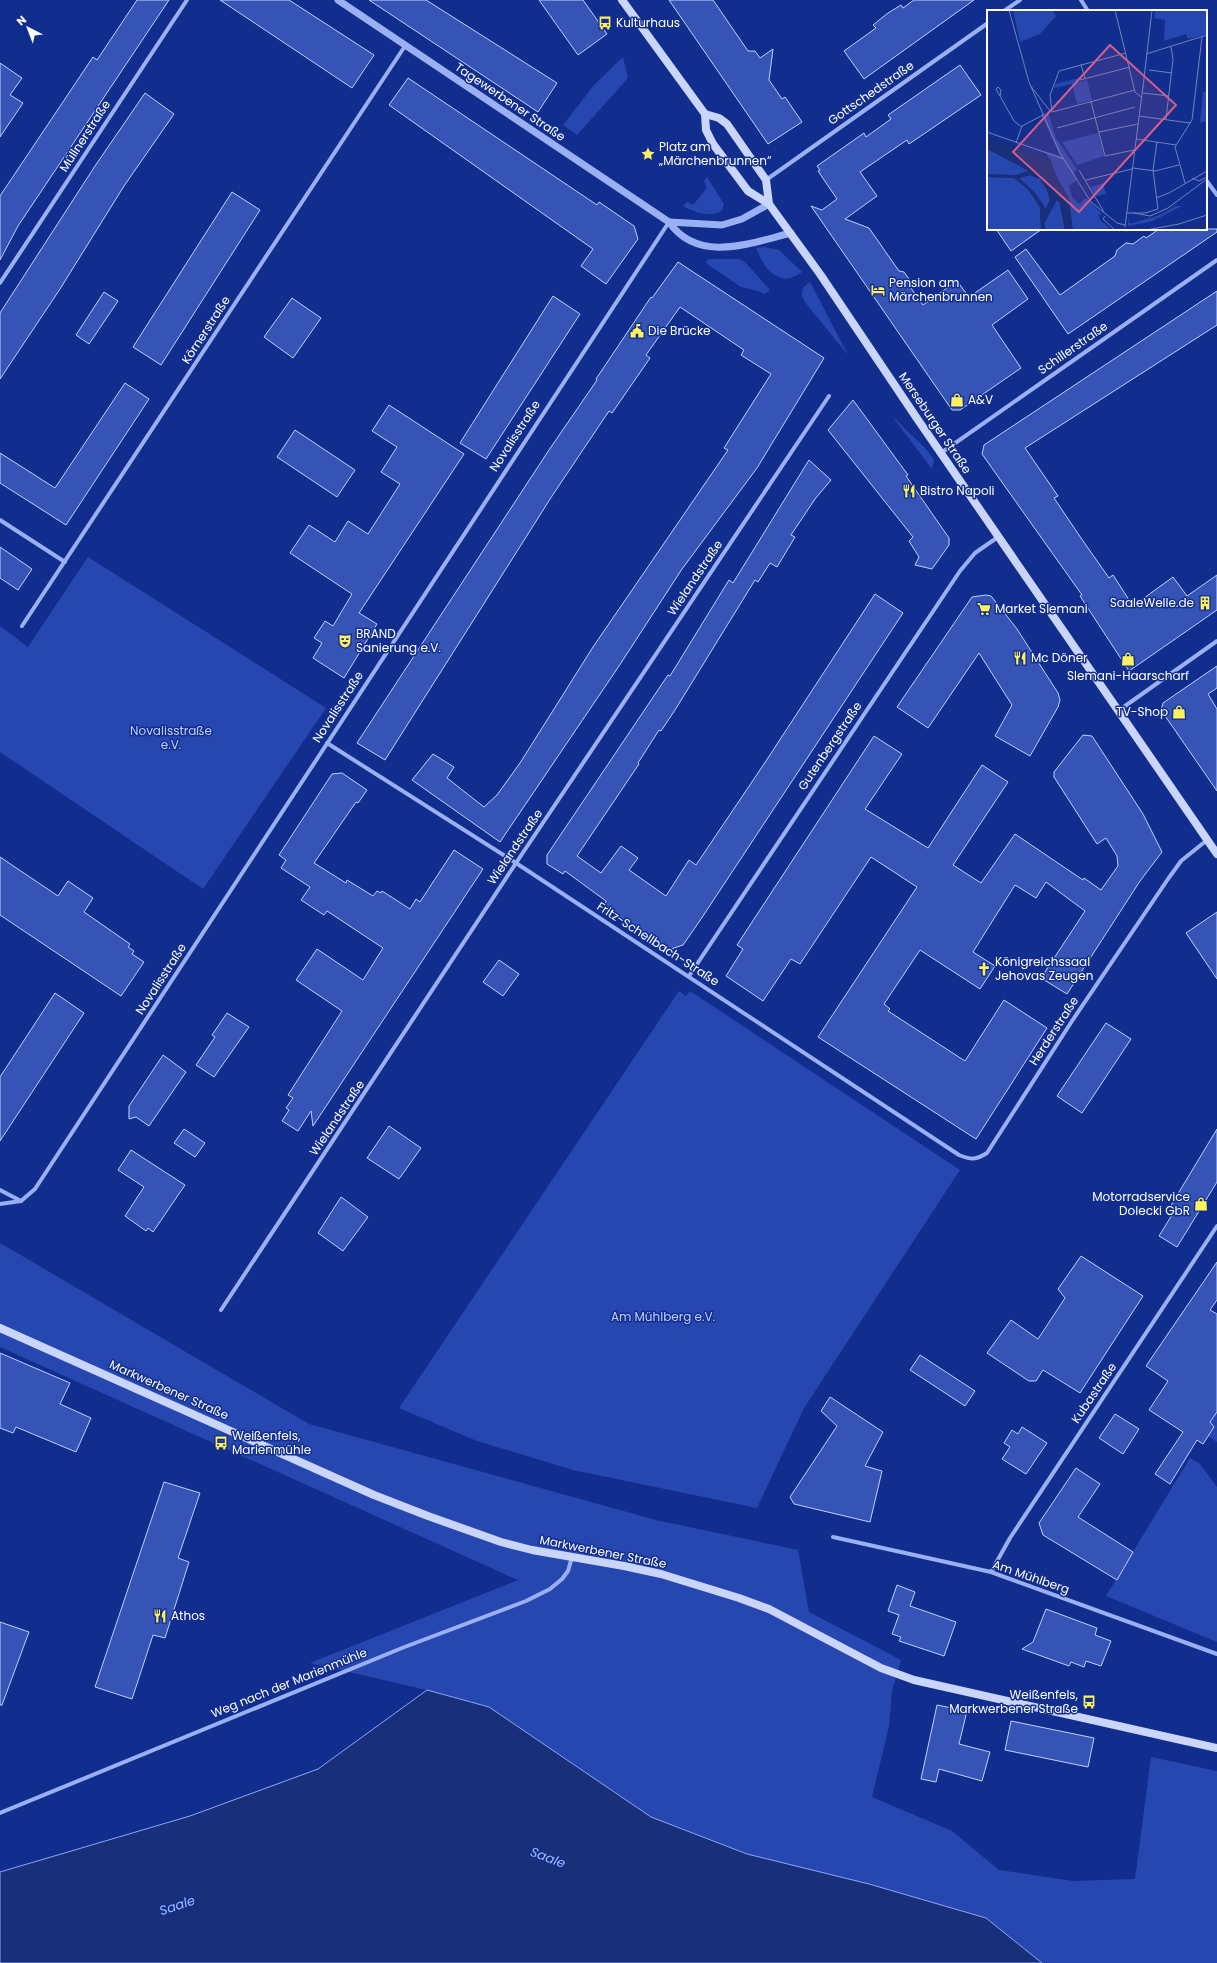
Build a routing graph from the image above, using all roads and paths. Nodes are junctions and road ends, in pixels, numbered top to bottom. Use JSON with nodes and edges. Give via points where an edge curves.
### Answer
{"nodes":[{"id":1,"x":187,"y":0,"type":"edge"},
{"id":2,"x":338,"y":0,"type":"edge"},
{"id":3,"x":622,"y":0,"type":"edge"},
{"id":4,"x":1020,"y":0,"type":"edge"},
{"id":5,"x":1081,"y":0,"type":"edge"},
{"id":6,"x":1005,"y":10,"type":"edge"},
{"id":7,"x":1087,"y":10,"type":"edge"},
{"id":8,"x":987,"y":24,"type":"edge"},
{"id":9,"x":406,"y":46,"type":"junction"},
{"id":10,"x":705,"y":114,"type":"junction"},
{"id":11,"x":766,"y":180,"type":"junction"},
{"id":12,"x":1207,"y":181,"type":"edge"},
{"id":13,"x":1217,"y":195,"type":"edge"},
{"id":14,"x":769,"y":204,"type":"junction"},
{"id":15,"x":669,"y":222,"type":"junction"},
{"id":16,"x":791,"y":233,"type":"junction"},
{"id":17,"x":1217,"y":260,"type":"edge"},
{"id":18,"x":0,"y":283,"type":"edge"},
{"id":19,"x":829,"y":396,"type":"dead end"},
{"id":20,"x":941,"y":453,"type":"junction"},
{"id":21,"x":0,"y":520,"type":"edge"},
{"id":22,"x":998,"y":537,"type":"junction"},
{"id":23,"x":65,"y":562,"type":"junction"},
{"id":24,"x":22,"y":626,"type":"dead end"},
{"id":25,"x":1217,"y":641,"type":"edge"},
{"id":26,"x":1118,"y":710,"type":"junction"},
{"id":27,"x":327,"y":743,"type":"junction"},
{"id":28,"x":1208,"y":840,"type":"junction"},
{"id":29,"x":1217,"y":854,"type":"edge"},
{"id":30,"x":516,"y":863,"type":"junction"},
{"id":31,"x":689,"y":976,"type":"junction"},
{"id":32,"x":978,"y":1158,"type":"joint"},
{"id":33,"x":0,"y":1190,"type":"edge"},
{"id":34,"x":21,"y":1201,"type":"junction"},
{"id":35,"x":0,"y":1204,"type":"edge"},
{"id":36,"x":1217,"y":1226,"type":"edge"},
{"id":37,"x":221,"y":1310,"type":"dead end"},
{"id":38,"x":0,"y":1328,"type":"edge"},
{"id":39,"x":833,"y":1537,"type":"dead end"},
{"id":40,"x":572,"y":1557,"type":"junction"},
{"id":41,"x":991,"y":1572,"type":"junction"},
{"id":42,"x":1217,"y":1654,"type":"edge"},
{"id":43,"x":1217,"y":1748,"type":"edge"},
{"id":44,"x":0,"y":1813,"type":"edge"}],
"edges":[{"from":1,"to":18,"type":"street","name":"Müllnerstraße"},
{"from":2,"to":9,"type":"street","name":"Tagewerbener Straße"},
{"from":3,"to":10,"type":"main road","name":"Merseburger Straße"},
{"from":4,"to":6,"type":"street"},
{"from":5,"to":7,"type":"street"},
{"from":8,"to":11,"type":"street","name":"Gottschedstraße"},
{"from":9,"to":15,"type":"street","name":"Tagewerbener Straße"},
{"from":9,"to":23,"type":"street","name":"Körnerstraße"},
{"from":10,"to":11,"type":"main road","via":[[720,118],[727,124]]},
{"from":10,"to":14,"type":"main road","name":"Merseburger Straße","via":[[706,130],[722,156],[748,191]]},
{"from":11,"to":14,"type":"main road"},
{"from":12,"to":13,"type":"street"},
{"from":14,"to":15,"type":"street","via":[[742,219],[722,225]]},
{"from":14,"to":16,"type":"main road","name":"Merseburger Straße"},
{"from":15,"to":16,"type":"street","name":"Tagewerbener Straße","via":[[685,238],[720,248]]},
{"from":15,"to":27,"type":"street","name":"Novalisstraße"},
{"from":16,"to":20,"type":"main road","name":"Merseburger Straße"},
{"from":17,"to":20,"type":"street","name":"Schillerstraße"},
{"from":19,"to":30,"type":"street","name":"Wielandstraße"},
{"from":20,"to":22,"type":"main road","name":"Merseburger Straße"},
{"from":21,"to":23,"type":"street"},
{"from":22,"to":26,"type":"main road","name":"Merseburger Straße"},
{"from":22,"to":31,"type":"street","name":"Gutenbergstraße","via":[[975,553],[960,571]]},
{"from":23,"to":24,"type":"street","name":"Körnerstraße"},
{"from":25,"to":26,"type":"street"},
{"from":26,"to":28,"type":"main road","name":"Merseburger Straße"},
{"from":27,"to":30,"type":"street","name":"Fritz-Schellbach-Straße"},
{"from":27,"to":34,"type":"street","name":"Novalisstraße","via":[[35,1190]]},
{"from":28,"to":29,"type":"main road","name":"Merseburger Straße"},
{"from":28,"to":32,"type":"street","name":"Herderstraße","via":[[1177,866],[987,1153]]},
{"from":30,"to":31,"type":"street","name":"Fritz-Schellbach-Straße"},
{"from":30,"to":37,"type":"street","name":"Wielandstraße"},
{"from":31,"to":32,"type":"street","name":"Fritz-Schellbach-Straße","via":[[959,1155],[969,1160]]},
{"from":33,"to":34,"type":"street"},
{"from":34,"to":35,"type":"street"},
{"from":36,"to":41,"type":"street","name":"Kubastraße","via":[[1010,1538]]},
{"from":38,"to":40,"type":"main road","name":"Markwerbener Straße","via":[[374,1495],[501,1542]]},
{"from":39,"to":41,"type":"street","name":"Am Mühlberg"},
{"from":40,"to":43,"type":"main road","name":"Markwerbener Straße","via":[[661,1574],[770,1609],[881,1668],[914,1680]]},
{"from":40,"to":44,"type":"street","name":"Weg nach der Marienmühle","via":[[562,1579],[550,1589],[526,1601],[394,1651]]},
{"from":41,"to":42,"type":"street","name":"Am Mühlberg"}]}
